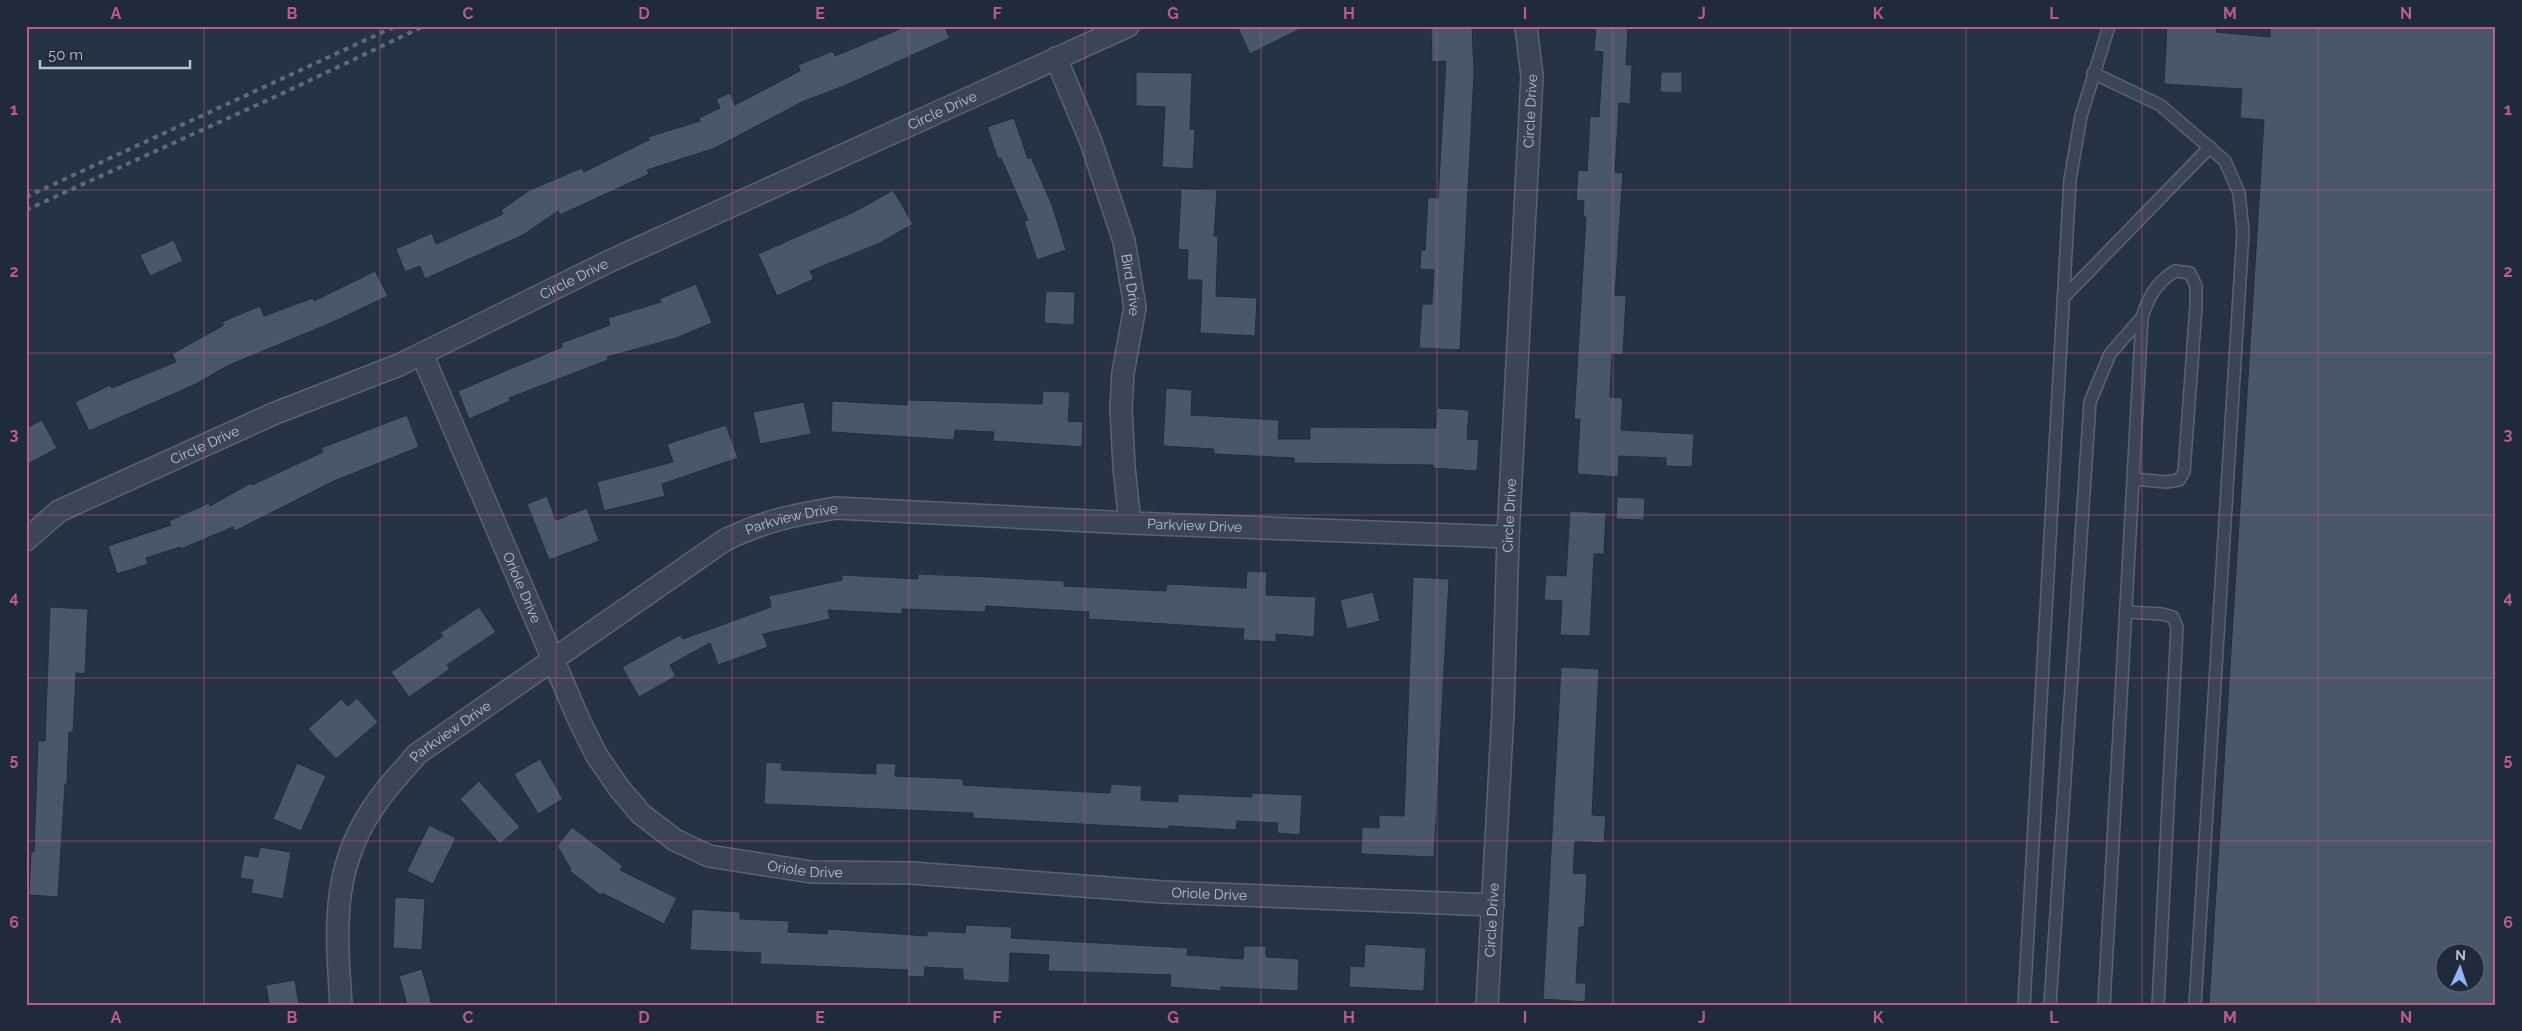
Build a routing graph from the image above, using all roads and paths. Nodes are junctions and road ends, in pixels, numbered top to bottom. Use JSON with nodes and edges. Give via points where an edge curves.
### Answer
{"nodes":[{"id":1,"x":1128,"y":26,"type":"edge"},
{"id":2,"x":1526,"y":26,"type":"edge"},
{"id":3,"x":2109,"y":26,"type":"edge"},
{"id":4,"x":1056,"y":58,"type":"junction"},
{"id":5,"x":2093,"y":73,"type":"junction"},
{"id":6,"x":2210,"y":147,"type":"junction"},
{"id":7,"x":2064,"y":297,"type":"junction"},
{"id":8,"x":2142,"y":317,"type":"junction"},
{"id":9,"x":422,"y":354,"type":"junction"},
{"id":10,"x":2133,"y":479,"type":"junction"},
{"id":11,"x":1130,"y":523,"type":"junction"},
{"id":12,"x":1508,"y":537,"type":"junction"},
{"id":13,"x":26,"y":540,"type":"edge"},
{"id":14,"x":2126,"y":612,"type":"junction"},
{"id":15,"x":553,"y":660,"type":"junction"},
{"id":16,"x":1493,"y":905,"type":"junction"},
{"id":17,"x":341,"y":1005,"type":"edge"},
{"id":18,"x":1488,"y":1005,"type":"edge"},
{"id":19,"x":2024,"y":1005,"type":"edge"},
{"id":20,"x":2050,"y":1005,"type":"edge"},
{"id":21,"x":2104,"y":1005,"type":"edge"},
{"id":22,"x":2158,"y":1005,"type":"edge"},
{"id":23,"x":2195,"y":1005,"type":"edge"}],
"edges":[{"from":1,"to":4,"type":"street","name":"Circle Drive"},
{"from":2,"to":12,"type":"street","name":"Circle Drive","via":[[1532,76]]},
{"from":3,"to":5,"type":"lane"},
{"from":4,"to":9,"type":"street","name":"Circle Drive","via":[[610,260]]},
{"from":4,"to":11,"type":"street","name":"Bird Drive","via":[[1091,142],[1124,241],[1135,307],[1123,373],[1121,408]]},
{"from":5,"to":6,"type":"lane","via":[[2160,105]]},
{"from":5,"to":7,"type":"lane","via":[[2081,116],[2070,180]]},
{"from":6,"to":7,"type":"lane"},
{"from":6,"to":23,"type":"lane","via":[[2225,161],[2239,193],[2243,232]]},
{"from":7,"to":19,"type":"lane"},
{"from":8,"to":10,"type":"lane"},
{"from":8,"to":10,"type":"lane","via":[[2149,297],[2160,281],[2175,271],[2190,274],[2196,286],[2196,307],[2184,472],[2178,480],[2166,482]]},
{"from":8,"to":20,"type":"lane","via":[[2110,354],[2090,402]]},
{"from":9,"to":13,"type":"street","name":"Circle Drive","via":[[273,414],[59,511]]},
{"from":9,"to":15,"type":"street","name":"Oriole Drive"},
{"from":10,"to":14,"type":"lane"},
{"from":11,"to":12,"type":"street","name":"Parkview Drive"},
{"from":11,"to":15,"type":"street","name":"Parkview Drive","via":[[836,508],[788,516],[756,525],[726,540]]},
{"from":12,"to":16,"type":"street","name":"Circle Drive"},
{"from":14,"to":21,"type":"lane"},
{"from":14,"to":22,"type":"lane","via":[[2173,617],[2177,626]]},
{"from":15,"to":16,"type":"street","name":"Oriole Drive","via":[[597,756],[619,788],[641,814],[675,840],[710,856],[811,872],[911,873],[1163,892]]},
{"from":15,"to":17,"type":"street","name":"Parkview Drive","via":[[417,754],[380,798],[357,835],[344,869],[339,896],[337,941]]},
{"from":16,"to":18,"type":"street","name":"Circle Drive"}]}
